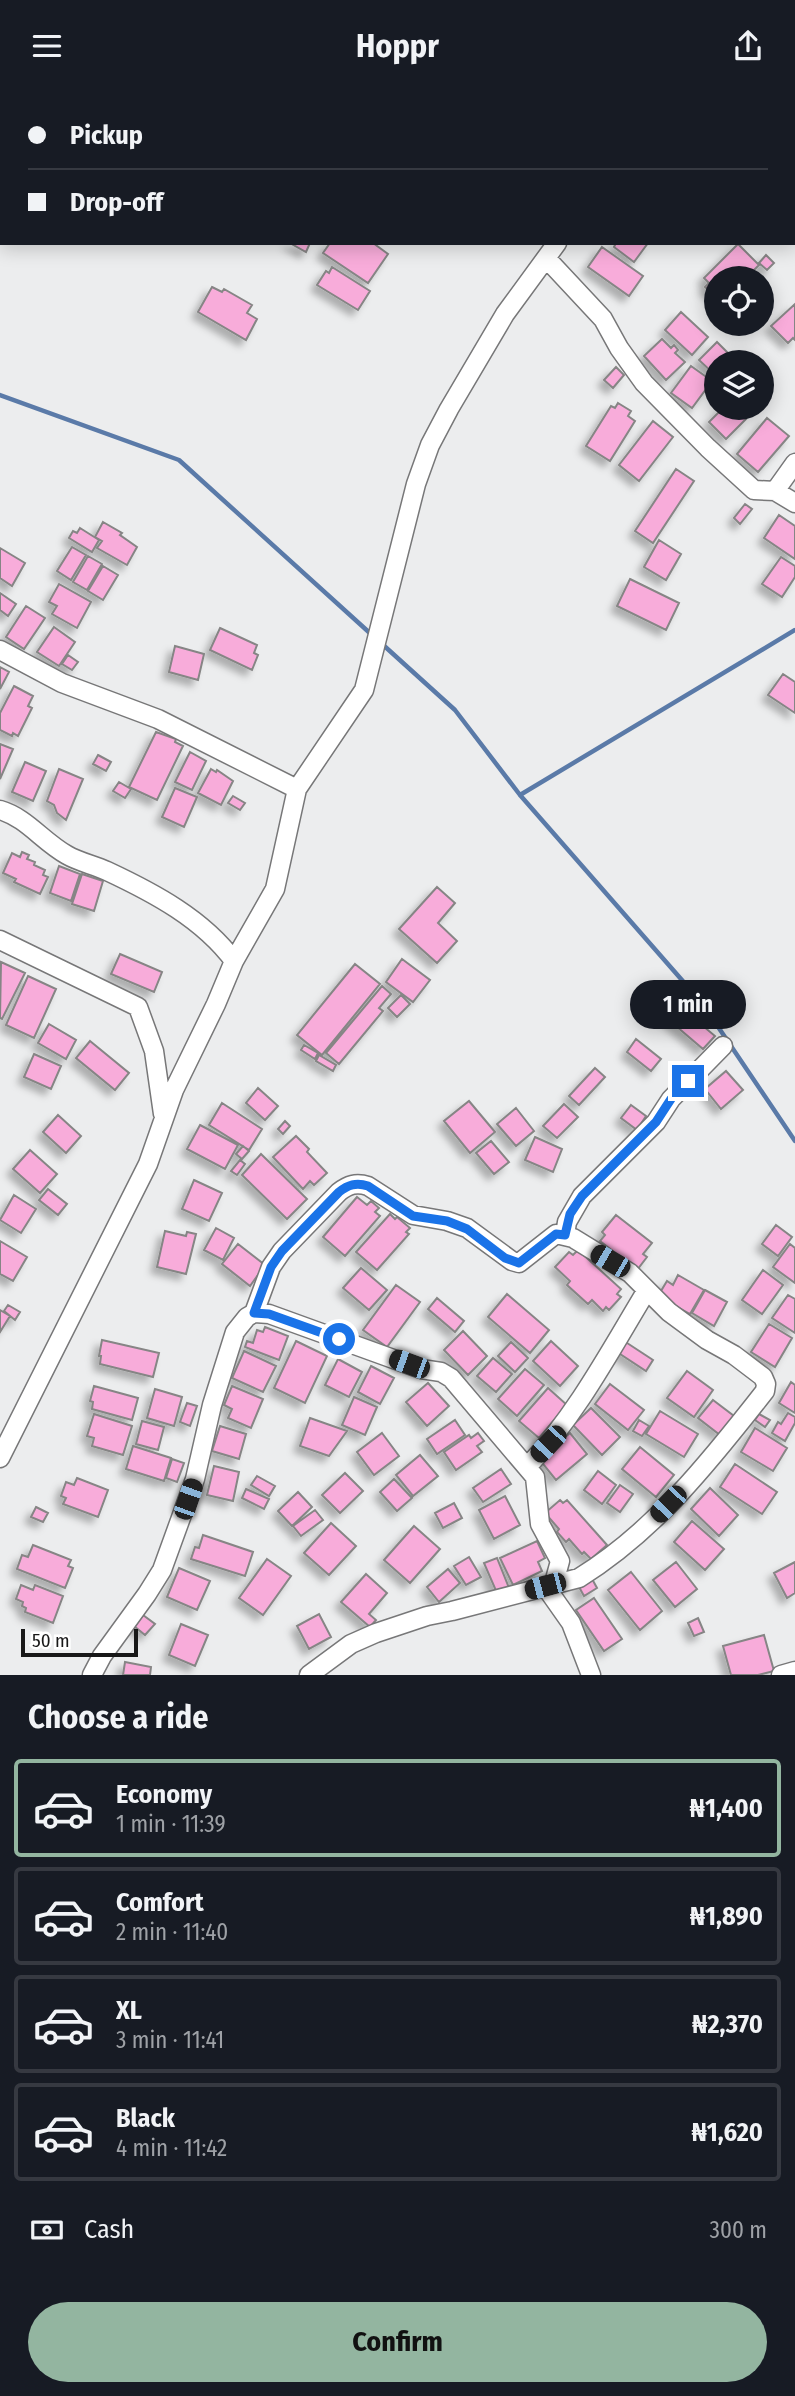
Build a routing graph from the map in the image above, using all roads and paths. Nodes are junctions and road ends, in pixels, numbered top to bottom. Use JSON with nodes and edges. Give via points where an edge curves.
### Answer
{"nodes":[{"id":1,"x":556,"y":245,"type":"edge"},
{"id":2,"x":547,"y":259,"type":"junction"},
{"id":3,"x":795,"y":463,"type":"edge"},
{"id":4,"x":775,"y":491,"type":"junction"},
{"id":5,"x":795,"y":503,"type":"edge"},
{"id":6,"x":0,"y":650,"type":"edge"},
{"id":7,"x":298,"y":789,"type":"junction"},
{"id":8,"x":0,"y":810,"type":"edge"},
{"id":9,"x":0,"y":940,"type":"edge"},
{"id":10,"x":234,"y":961,"type":"junction"},
{"id":11,"x":723,"y":1046,"type":"dead end"},
{"id":12,"x":163,"y":1118,"type":"junction"},
{"id":13,"x":565,"y":1235,"type":"junction"},
{"id":14,"x":647,"y":1290,"type":"junction"},
{"id":15,"x":254,"y":1313,"type":"junction"},
{"id":16,"x":0,"y":1458,"type":"edge"},
{"id":17,"x":528,"y":1467,"type":"junction"},
{"id":18,"x":550,"y":1585,"type":"junction"},
{"id":19,"x":795,"y":1671,"type":"edge"},
{"id":20,"x":92,"y":1675,"type":"edge"},
{"id":21,"x":309,"y":1675,"type":"edge"},
{"id":22,"x":591,"y":1675,"type":"edge"},
{"id":23,"x":781,"y":1675,"type":"edge"}],
"edges":[{"from":1,"to":2,"type":"street"},
{"from":2,"to":4,"type":"street","via":[[603,319],[644,383],[690,430],[754,490]]},
{"from":2,"to":7,"type":"street","via":[[505,314],[430,445],[364,690]]},
{"from":3,"to":4,"type":"street"},
{"from":4,"to":5,"type":"street"},
{"from":6,"to":7,"type":"street","via":[[62,683],[158,719]]},
{"from":7,"to":10,"type":"street","via":[[275,889]]},
{"from":8,"to":10,"type":"street","via":[[26,822],[69,856],[139,887],[185,915],[210,932]]},
{"from":9,"to":12,"type":"street","via":[[138,1007],[154,1051]]},
{"from":10,"to":12,"type":"street"},
{"from":11,"to":13,"type":"street","via":[[582,1196],[570,1214]]},
{"from":12,"to":16,"type":"street","via":[[148,1164]]},
{"from":13,"to":14,"type":"street","via":[[630,1273]]},
{"from":13,"to":15,"type":"street","via":[[556,1234],[519,1263],[467,1229],[413,1216],[360,1183],[348,1186],[282,1251]]},
{"from":14,"to":17,"type":"street","via":[[577,1406]]},
{"from":14,"to":18,"type":"street","via":[[706,1340],[763,1377],[765,1391],[715,1455],[632,1541],[579,1578]]},
{"from":15,"to":17,"type":"street","via":[[269,1314],[421,1369],[441,1372]]},
{"from":15,"to":20,"type":"street","via":[[235,1332],[195,1479],[162,1570]]},
{"from":17,"to":18,"type":"street","via":[[535,1477],[540,1524],[560,1561]]},
{"from":18,"to":21,"type":"street","via":[[376,1633],[351,1644]]},
{"from":18,"to":22,"type":"street"},
{"from":19,"to":23,"type":"street"}]}
